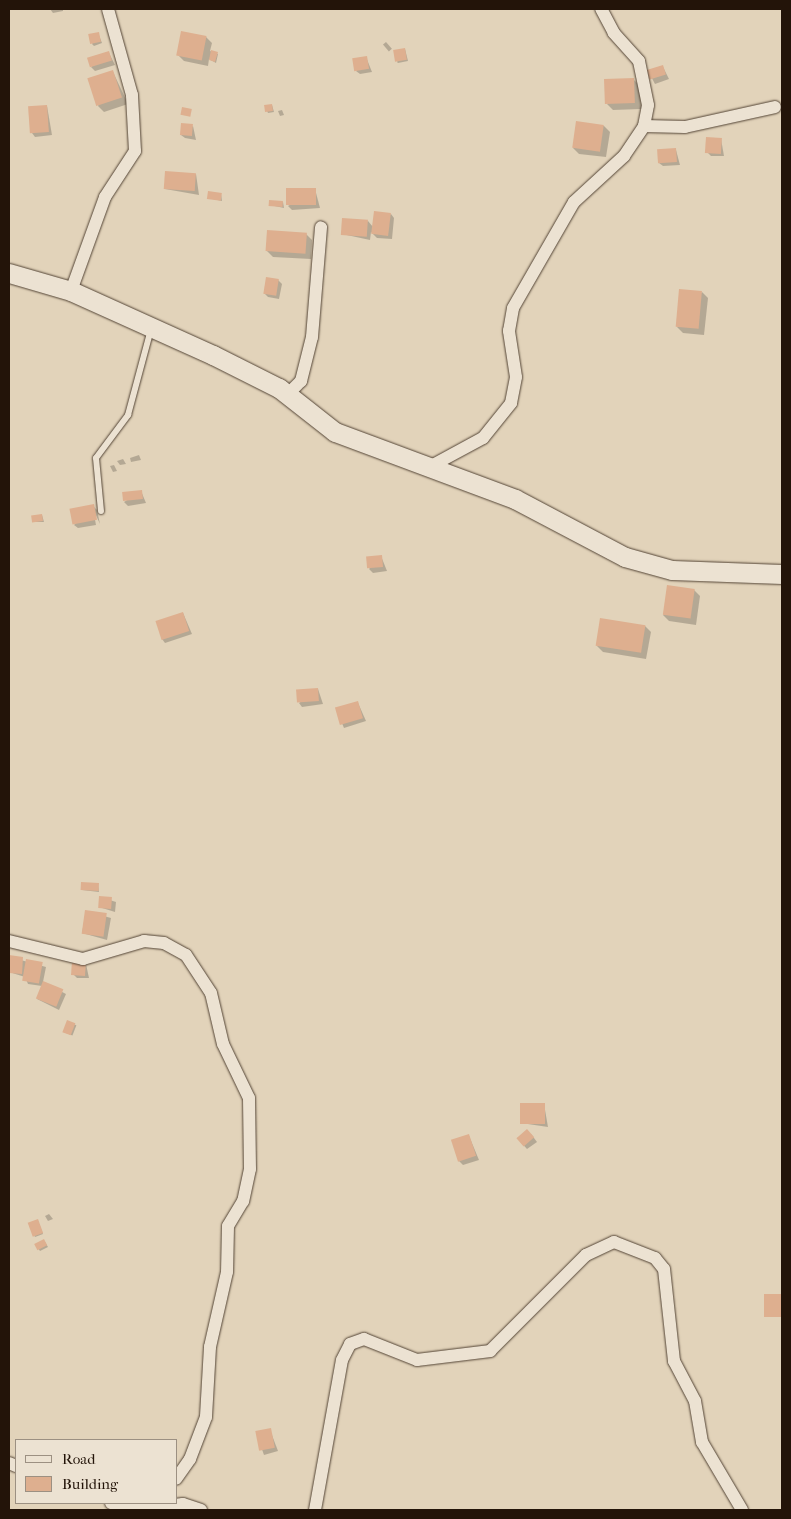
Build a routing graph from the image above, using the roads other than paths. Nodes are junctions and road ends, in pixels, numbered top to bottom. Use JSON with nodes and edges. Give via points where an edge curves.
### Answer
{"nodes":[{"id":1,"x":108,"y":9,"type":"edge"},
{"id":2,"x":601,"y":9,"type":"edge"},
{"id":3,"x":775,"y":107,"type":"dead end"},
{"id":4,"x":644,"y":126,"type":"junction"},
{"id":5,"x":321,"y":227,"type":"dead end"},
{"id":6,"x":9,"y":273,"type":"edge"},
{"id":7,"x":71,"y":292,"type":"junction"},
{"id":8,"x":152,"y":328,"type":"junction"},
{"id":9,"x":287,"y":395,"type":"junction"},
{"id":10,"x":432,"y":465,"type":"junction"},
{"id":11,"x":101,"y":511,"type":"dead end"},
{"id":12,"x":782,"y":574,"type":"edge"},
{"id":13,"x":9,"y":941,"type":"edge"},
{"id":14,"x":178,"y":1476,"type":"edge"},
{"id":15,"x":115,"y":1504,"type":"edge"},
{"id":16,"x":162,"y":1505,"type":"edge"},
{"id":17,"x":201,"y":1510,"type":"edge"},
{"id":18,"x":315,"y":1510,"type":"edge"},
{"id":19,"x":742,"y":1510,"type":"edge"}],
"edges":[{"from":1,"to":7,"type":"street","via":[[132,95],[135,151],[105,197]]},
{"from":2,"to":4,"type":"street","via":[[614,33],[639,61],[648,104]]},
{"from":3,"to":4,"type":"street","via":[[685,127]]},
{"from":4,"to":10,"type":"street","via":[[624,156],[574,202],[513,308],[509,332],[516,377],[511,403],[483,438]]},
{"from":5,"to":9,"type":"street","via":[[312,337],[301,381]]},
{"from":6,"to":7,"type":"street"},
{"from":7,"to":8,"type":"street"},
{"from":8,"to":9,"type":"street","via":[[254,373]]},
{"from":8,"to":11,"type":"lane","via":[[128,414],[96,458]]},
{"from":9,"to":10,"type":"street","via":[[335,432]]},
{"from":10,"to":12,"type":"street","via":[[542,511],[592,543],[655,567]]},
{"from":13,"to":14,"type":"street","via":[[83,959],[144,941],[164,943],[186,955],[211,993],[226,1052],[249,1098],[250,1169],[243,1201],[228,1226],[227,1272],[210,1348],[206,1417],[190,1458]]},
{"from":15,"to":16,"type":"street","via":[[142,1509]]},
{"from":16,"to":17,"type":"street","via":[[182,1504]]},
{"from":18,"to":19,"type":"street","via":[[342,1360],[350,1344],[364,1339],[417,1360],[490,1351],[586,1255],[614,1242],[655,1258],[664,1269],[674,1361],[695,1401],[702,1442]]}]}
